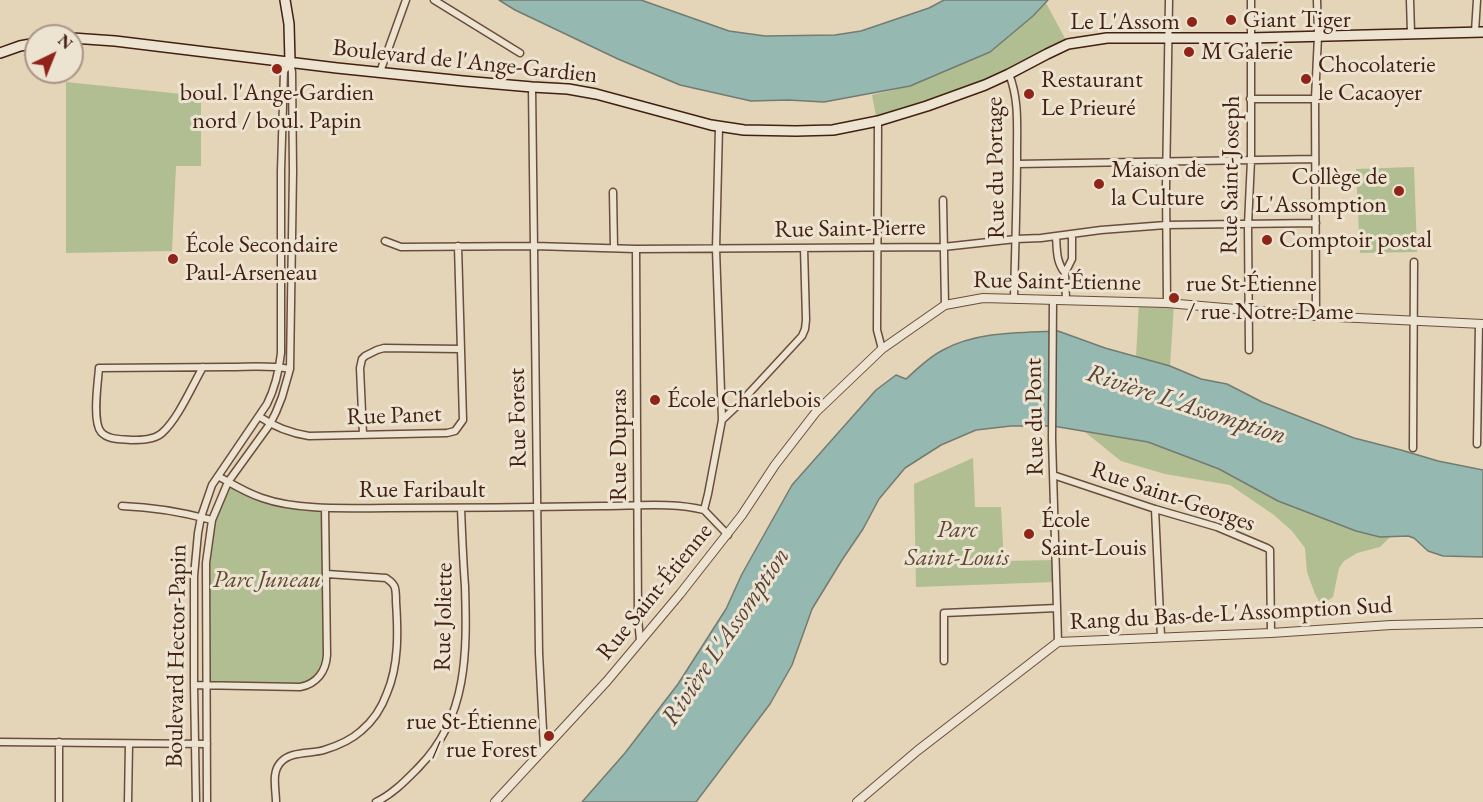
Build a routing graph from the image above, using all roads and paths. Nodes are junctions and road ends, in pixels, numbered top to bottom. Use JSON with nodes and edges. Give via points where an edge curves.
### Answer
{"nodes":[{"id":1,"x":285,"y":0,"type":"edge"},
{"id":2,"x":406,"y":0,"type":"edge"},
{"id":3,"x":434,"y":0,"type":"edge"},
{"id":4,"x":1169,"y":0,"type":"edge"},
{"id":5,"x":1251,"y":0,"type":"edge"},
{"id":6,"x":1317,"y":0,"type":"edge"},
{"id":7,"x":1410,"y":0,"type":"edge"},
{"id":8,"x":1477,"y":0,"type":"edge"},
{"id":9,"x":1479,"y":32,"type":"edge"},
{"id":10,"x":1411,"y":33,"type":"junction"},
{"id":11,"x":1318,"y":36,"type":"junction"},
{"id":12,"x":1251,"y":38,"type":"junction"},
{"id":13,"x":84,"y":39,"type":"edge"},
{"id":14,"x":1169,"y":39,"type":"junction"},
{"id":15,"x":290,"y":40,"type":"junction"},
{"id":16,"x":24,"y":45,"type":"edge"},
{"id":17,"x":0,"y":53,"type":"edge"},
{"id":18,"x":520,"y":53,"type":"dead end"},
{"id":19,"x":266,"y":59,"type":"junction"},
{"id":20,"x":290,"y":62,"type":"junction"},
{"id":21,"x":307,"y":64,"type":"junction"},
{"id":22,"x":380,"y":72,"type":"junction"},
{"id":23,"x":1009,"y":74,"type":"junction"},
{"id":24,"x":532,"y":87,"type":"junction"},
{"id":25,"x":1250,"y":99,"type":"junction"},
{"id":26,"x":1314,"y":99,"type":"junction"},
{"id":27,"x":878,"y":121,"type":"junction"},
{"id":28,"x":719,"y":127,"type":"junction"},
{"id":29,"x":1315,"y":159,"type":"junction"},
{"id":30,"x":1251,"y":160,"type":"junction"},
{"id":31,"x":1166,"y":162,"type":"junction"},
{"id":32,"x":1017,"y":164,"type":"junction"},
{"id":33,"x":281,"y":171,"type":"junction"},
{"id":34,"x":293,"y":171,"type":"junction"},
{"id":35,"x":613,"y":192,"type":"dead end"},
{"id":36,"x":942,"y":200,"type":"dead end"},
{"id":37,"x":1316,"y":223,"type":"junction"},
{"id":38,"x":1166,"y":225,"type":"junction"},
{"id":39,"x":1248,"y":225,"type":"junction"},
{"id":40,"x":1072,"y":234,"type":"junction"},
{"id":41,"x":1056,"y":236,"type":"junction"},
{"id":42,"x":1016,"y":239,"type":"junction"},
{"id":43,"x":386,"y":241,"type":"dead end"},
{"id":44,"x":458,"y":246,"type":"junction"},
{"id":45,"x":534,"y":246,"type":"junction"},
{"id":46,"x":877,"y":247,"type":"junction"},
{"id":47,"x":943,"y":247,"type":"junction"},
{"id":48,"x":614,"y":248,"type":"junction"},
{"id":49,"x":804,"y":248,"type":"junction"},
{"id":50,"x":636,"y":249,"type":"junction"},
{"id":51,"x":716,"y":249,"type":"junction"},
{"id":52,"x":1414,"y":262,"type":"dead end"},
{"id":53,"x":1065,"y":273,"type":"junction"},
{"id":54,"x":1014,"y":299,"type":"junction"},
{"id":55,"x":1053,"y":300,"type":"junction"},
{"id":56,"x":1066,"y":300,"type":"junction"},
{"id":57,"x":1167,"y":303,"type":"junction"},
{"id":58,"x":945,"y":305,"type":"junction"},
{"id":59,"x":1249,"y":310,"type":"junction"},
{"id":60,"x":1316,"y":316,"type":"junction"},
{"id":61,"x":1413,"y":321,"type":"junction"},
{"id":62,"x":1481,"y":324,"type":"edge"},
{"id":63,"x":460,"y":349,"type":"junction"},
{"id":64,"x":882,"y":350,"type":"junction"},
{"id":65,"x":1249,"y":350,"type":"dead end"},
{"id":66,"x":203,"y":367,"type":"junction"},
{"id":67,"x":279,"y":367,"type":"junction"},
{"id":68,"x":290,"y":369,"type":"junction"},
{"id":69,"x":260,"y":417,"type":"junction"},
{"id":70,"x":722,"y":420,"type":"junction"},
{"id":71,"x":270,"y":424,"type":"junction"},
{"id":72,"x":363,"y":434,"type":"junction"},
{"id":73,"x":1477,"y":444,"type":"dead end"},
{"id":74,"x":1413,"y":448,"type":"dead end"},
{"id":75,"x":1053,"y":475,"type":"junction"},
{"id":76,"x":218,"y":476,"type":"junction"},
{"id":77,"x":228,"y":482,"type":"junction"},
{"id":78,"x":638,"y":506,"type":"junction"},
{"id":79,"x":122,"y":507,"type":"dead end"},
{"id":80,"x":537,"y":507,"type":"junction"},
{"id":81,"x":325,"y":508,"type":"junction"},
{"id":82,"x":461,"y":508,"type":"junction"},
{"id":83,"x":1155,"y":509,"type":"junction"},
{"id":84,"x":704,"y":510,"type":"junction"},
{"id":85,"x":201,"y":517,"type":"junction"},
{"id":86,"x":212,"y":520,"type":"junction"},
{"id":87,"x":728,"y":535,"type":"junction"},
{"id":88,"x":327,"y":574,"type":"junction"},
{"id":89,"x":1057,"y":608,"type":"junction"},
{"id":90,"x":1483,"y":623,"type":"edge"},
{"id":91,"x":1270,"y":633,"type":"junction"},
{"id":92,"x":1161,"y":638,"type":"junction"},
{"id":93,"x":640,"y":640,"type":"junction"},
{"id":94,"x":1058,"y":642,"type":"junction"},
{"id":95,"x":944,"y":661,"type":"dead end"},
{"id":96,"x":194,"y":685,"type":"junction"},
{"id":97,"x":207,"y":686,"type":"junction"},
{"id":98,"x":0,"y":742,"type":"edge"},
{"id":99,"x":59,"y":742,"type":"junction"},
{"id":100,"x":129,"y":744,"type":"junction"},
{"id":101,"x":195,"y":744,"type":"junction"},
{"id":102,"x":207,"y":744,"type":"junction"},
{"id":103,"x":544,"y":749,"type":"junction"},
{"id":104,"x":59,"y":802,"type":"edge"},
{"id":105,"x":128,"y":802,"type":"edge"},
{"id":106,"x":196,"y":802,"type":"edge"},
{"id":107,"x":207,"y":802,"type":"edge"},
{"id":108,"x":276,"y":802,"type":"edge"},
{"id":109,"x":376,"y":802,"type":"edge"},
{"id":110,"x":495,"y":802,"type":"edge"},
{"id":111,"x":857,"y":802,"type":"edge"}],
"edges":[{"from":1,"to":15,"type":"main road","name":"Boulevard Hector-Papin"},
{"from":2,"to":22,"type":"street"},
{"from":3,"to":18,"type":"street"},
{"from":4,"to":14,"type":"street"},
{"from":5,"to":12,"type":"street","name":"Rue Saint-Joseph"},
{"from":6,"to":11,"type":"street"},
{"from":7,"to":10,"type":"street"},
{"from":8,"to":9,"type":"street"},
{"from":9,"to":10,"type":"main road","name":"Boulevard de l'Ange-Gardien"},
{"from":10,"to":11,"type":"main road","name":"Boulevard de l'Ange-Gardien"},
{"from":11,"to":12,"type":"main road","name":"Boulevard de l'Ange-Gardien"},
{"from":11,"to":26,"type":"street"},
{"from":12,"to":14,"type":"main road","name":"Boulevard de l'Ange-Gardien"},
{"from":12,"to":25,"type":"street","name":"Rue Saint-Joseph"},
{"from":13,"to":19,"type":"main road","name":"Boulevard de l'Ange-Gardien"},
{"from":14,"to":23,"type":"main road","name":"Boulevard de l'Ange-Gardien","via":[[1107,38],[1068,44]]},
{"from":14,"to":31,"type":"street"},
{"from":15,"to":19,"type":"main road","via":[[281,53]]},
{"from":15,"to":20,"type":"main road","name":"Boulevard Hector-Papin"},
{"from":15,"to":21,"type":"main road","via":[[297,56]]},
{"from":16,"to":17,"type":"main road"},
{"from":19,"to":20,"type":"main road","name":"Boulevard de l'Ange-Gardien"},
{"from":20,"to":21,"type":"main road","name":"Boulevard de l'Ange-Gardien"},
{"from":20,"to":33,"type":"street","name":"Boulevard Hector-Papin","via":[[284,71]]},
{"from":20,"to":34,"type":"street","name":"Boulevard Hector-Papin"},
{"from":21,"to":22,"type":"main road","name":"Boulevard de l'Ange-Gardien"},
{"from":22,"to":24,"type":"main road","name":"Boulevard de l'Ange-Gardien"},
{"from":23,"to":27,"type":"main road","name":"Boulevard de l'Ange-Gardien"},
{"from":23,"to":32,"type":"street","name":"Rue du Portage","via":[[1015,89]]},
{"from":24,"to":28,"type":"main road","name":"Boulevard de l'Ange-Gardien","via":[[596,94]]},
{"from":24,"to":45,"type":"street","name":"Rue Forest"},
{"from":25,"to":26,"type":"street"},
{"from":25,"to":30,"type":"street","name":"Rue Saint-Joseph"},
{"from":26,"to":29,"type":"street"},
{"from":27,"to":28,"type":"main road","name":"Boulevard de l'Ange-Gardien","via":[[833,130]]},
{"from":27,"to":46,"type":"street"},
{"from":28,"to":51,"type":"street"},
{"from":29,"to":30,"type":"street"},
{"from":29,"to":37,"type":"street"},
{"from":30,"to":31,"type":"street"},
{"from":30,"to":39,"type":"street","name":"Rue Saint-Joseph"},
{"from":31,"to":32,"type":"street"},
{"from":31,"to":38,"type":"street"},
{"from":32,"to":42,"type":"street","name":"Rue du Portage"},
{"from":33,"to":34,"type":"street"},
{"from":33,"to":67,"type":"street","name":"Boulevard Hector-Papin"},
{"from":34,"to":68,"type":"street","name":"Boulevard Hector-Papin"},
{"from":35,"to":48,"type":"street"},
{"from":36,"to":47,"type":"street"},
{"from":37,"to":39,"type":"street","name":"Rue Saint-Pierre"},
{"from":37,"to":60,"type":"street"},
{"from":38,"to":39,"type":"street","name":"Rue Saint-Pierre"},
{"from":38,"to":40,"type":"street","name":"Rue Saint-Pierre"},
{"from":38,"to":57,"type":"street"},
{"from":39,"to":59,"type":"street","name":"Rue Saint-Joseph"},
{"from":40,"to":41,"type":"street","name":"Rue Saint-Pierre"},
{"from":40,"to":53,"type":"street","via":[[1072,260]]},
{"from":41,"to":42,"type":"street","name":"Rue Saint-Pierre"},
{"from":41,"to":53,"type":"street","via":[[1057,259]]},
{"from":42,"to":47,"type":"street","name":"Rue Saint-Pierre"},
{"from":42,"to":54,"type":"street","name":"Rue du Portage"},
{"from":43,"to":44,"type":"street","name":"Rue Saint-Pierre","via":[[400,247]]},
{"from":44,"to":45,"type":"street","name":"Rue Saint-Pierre"},
{"from":44,"to":63,"type":"street","name":"Rue Panet"},
{"from":45,"to":48,"type":"street","name":"Rue Saint-Pierre"},
{"from":45,"to":80,"type":"street","name":"Rue Forest"},
{"from":46,"to":47,"type":"street","name":"Rue Saint-Pierre"},
{"from":46,"to":49,"type":"street","name":"Rue Saint-Pierre"},
{"from":46,"to":64,"type":"street","via":[[877,330]]},
{"from":47,"to":58,"type":"street"},
{"from":48,"to":50,"type":"street","name":"Rue Saint-Pierre"},
{"from":49,"to":51,"type":"street","name":"Rue Saint-Pierre"},
{"from":49,"to":70,"type":"street","via":[[806,321],[802,336]]},
{"from":50,"to":51,"type":"street","name":"Rue Saint-Pierre"},
{"from":50,"to":78,"type":"street","name":"Rue Dupras"},
{"from":51,"to":70,"type":"street"},
{"from":52,"to":61,"type":"street"},
{"from":53,"to":56,"type":"street"},
{"from":54,"to":55,"type":"street","name":"Rue Saint-Étienne"},
{"from":54,"to":58,"type":"street","name":"Rue Saint-Étienne","via":[[983,298]]},
{"from":55,"to":56,"type":"street","name":"Rue Saint-Étienne"},
{"from":55,"to":75,"type":"street","name":"Rue du Pont"},
{"from":56,"to":57,"type":"street","name":"Rue Saint-Étienne"},
{"from":57,"to":59,"type":"street","name":"Rue Saint-Étienne"},
{"from":58,"to":64,"type":"street","name":"Rue Saint-Étienne"},
{"from":59,"to":60,"type":"street","name":"Rue Saint-Étienne"},
{"from":59,"to":65,"type":"street","name":"Rue Saint-Joseph"},
{"from":60,"to":61,"type":"street","name":"Rue Saint-Étienne"},
{"from":61,"to":62,"type":"street","name":"Rue Saint-Étienne"},
{"from":61,"to":74,"type":"street"},
{"from":62,"to":73,"type":"street"},
{"from":63,"to":72,"type":"street","via":[[384,348],[365,356],[360,368]]},
{"from":63,"to":72,"type":"street","name":"Rue Panet","via":[[463,420],[455,431]]},
{"from":64,"to":87,"type":"street","name":"Rue Saint-Étienne","via":[[816,412]]},
{"from":66,"to":66,"type":"street","via":[[99,368],[96,420],[100,431],[114,439],[150,439],[161,434]]},
{"from":66,"to":67,"type":"street"},
{"from":67,"to":68,"type":"street"},
{"from":67,"to":69,"type":"street","name":"Boulevard Hector-Papin","via":[[274,390]]},
{"from":68,"to":71,"type":"street","name":"Boulevard Hector-Papin"},
{"from":69,"to":71,"type":"street","name":"Rue Panet"},
{"from":69,"to":76,"type":"street","name":"Boulevard Hector-Papin"},
{"from":70,"to":84,"type":"street"},
{"from":71,"to":72,"type":"street","name":"Rue Panet","via":[[292,434],[309,436]]},
{"from":71,"to":77,"type":"street","name":"Boulevard Hector-Papin"},
{"from":75,"to":83,"type":"street","name":"Rue Saint-Georges"},
{"from":75,"to":89,"type":"street","name":"Rue du Pont"},
{"from":76,"to":77,"type":"street","name":"Rue Faribault"},
{"from":76,"to":85,"type":"street","name":"Boulevard Hector-Papin"},
{"from":77,"to":81,"type":"street","name":"Rue Faribault","via":[[264,499]]},
{"from":77,"to":86,"type":"street","name":"Boulevard Hector-Papin"},
{"from":78,"to":80,"type":"street","name":"Rue Faribault"},
{"from":78,"to":84,"type":"street","name":"Rue Faribault"},
{"from":78,"to":93,"type":"street","name":"Rue Dupras"},
{"from":79,"to":85,"type":"street"},
{"from":80,"to":82,"type":"street","name":"Rue Faribault"},
{"from":80,"to":103,"type":"street","name":"Rue Forest"},
{"from":81,"to":82,"type":"street","name":"Rue Faribault"},
{"from":81,"to":88,"type":"street"},
{"from":82,"to":109,"type":"street","name":"Rue Joliette","via":[[466,633],[455,707],[447,728],[424,762],[393,792]]},
{"from":83,"to":91,"type":"street","name":"Rue Saint-Georges","via":[[1217,527],[1270,550]]},
{"from":83,"to":92,"type":"street"},
{"from":84,"to":87,"type":"street"},
{"from":85,"to":86,"type":"street"},
{"from":85,"to":96,"type":"street","name":"Boulevard Hector-Papin","via":[[195,549]]},
{"from":86,"to":97,"type":"street","name":"Boulevard Hector-Papin","via":[[206,563]]},
{"from":87,"to":93,"type":"street","name":"Rue Saint-Étienne"},
{"from":88,"to":97,"type":"street","via":[[327,660],[315,681],[300,687]]},
{"from":88,"to":108,"type":"street","via":[[386,578],[392,582],[397,627],[393,675],[381,706],[363,730],[331,748],[282,760],[275,775]]},
{"from":89,"to":94,"type":"street","name":"Rue du Pont"},
{"from":89,"to":95,"type":"street","via":[[944,613]]},
{"from":90,"to":91,"type":"street","name":"Rang du Bas-de-L'Assomption Sud"},
{"from":91,"to":92,"type":"street","name":"Rang du Bas-de-L'Assomption Sud"},
{"from":92,"to":94,"type":"street","name":"Rang du Bas-de-L'Assomption Sud"},
{"from":93,"to":103,"type":"street","name":"Rue Saint-Étienne"},
{"from":94,"to":111,"type":"street","name":"Rang du Bas-de-L'Assomption Sud"},
{"from":96,"to":97,"type":"street"},
{"from":96,"to":101,"type":"street","name":"Boulevard Hector-Papin"},
{"from":97,"to":102,"type":"street","name":"Boulevard Hector-Papin"},
{"from":98,"to":99,"type":"street"},
{"from":99,"to":100,"type":"street"},
{"from":99,"to":104,"type":"street"},
{"from":100,"to":101,"type":"street"},
{"from":100,"to":105,"type":"street"},
{"from":101,"to":102,"type":"street"},
{"from":101,"to":106,"type":"street","name":"Boulevard Hector-Papin"},
{"from":102,"to":107,"type":"street","name":"Boulevard Hector-Papin"},
{"from":103,"to":110,"type":"street","name":"Rue Saint-Étienne"}]}
